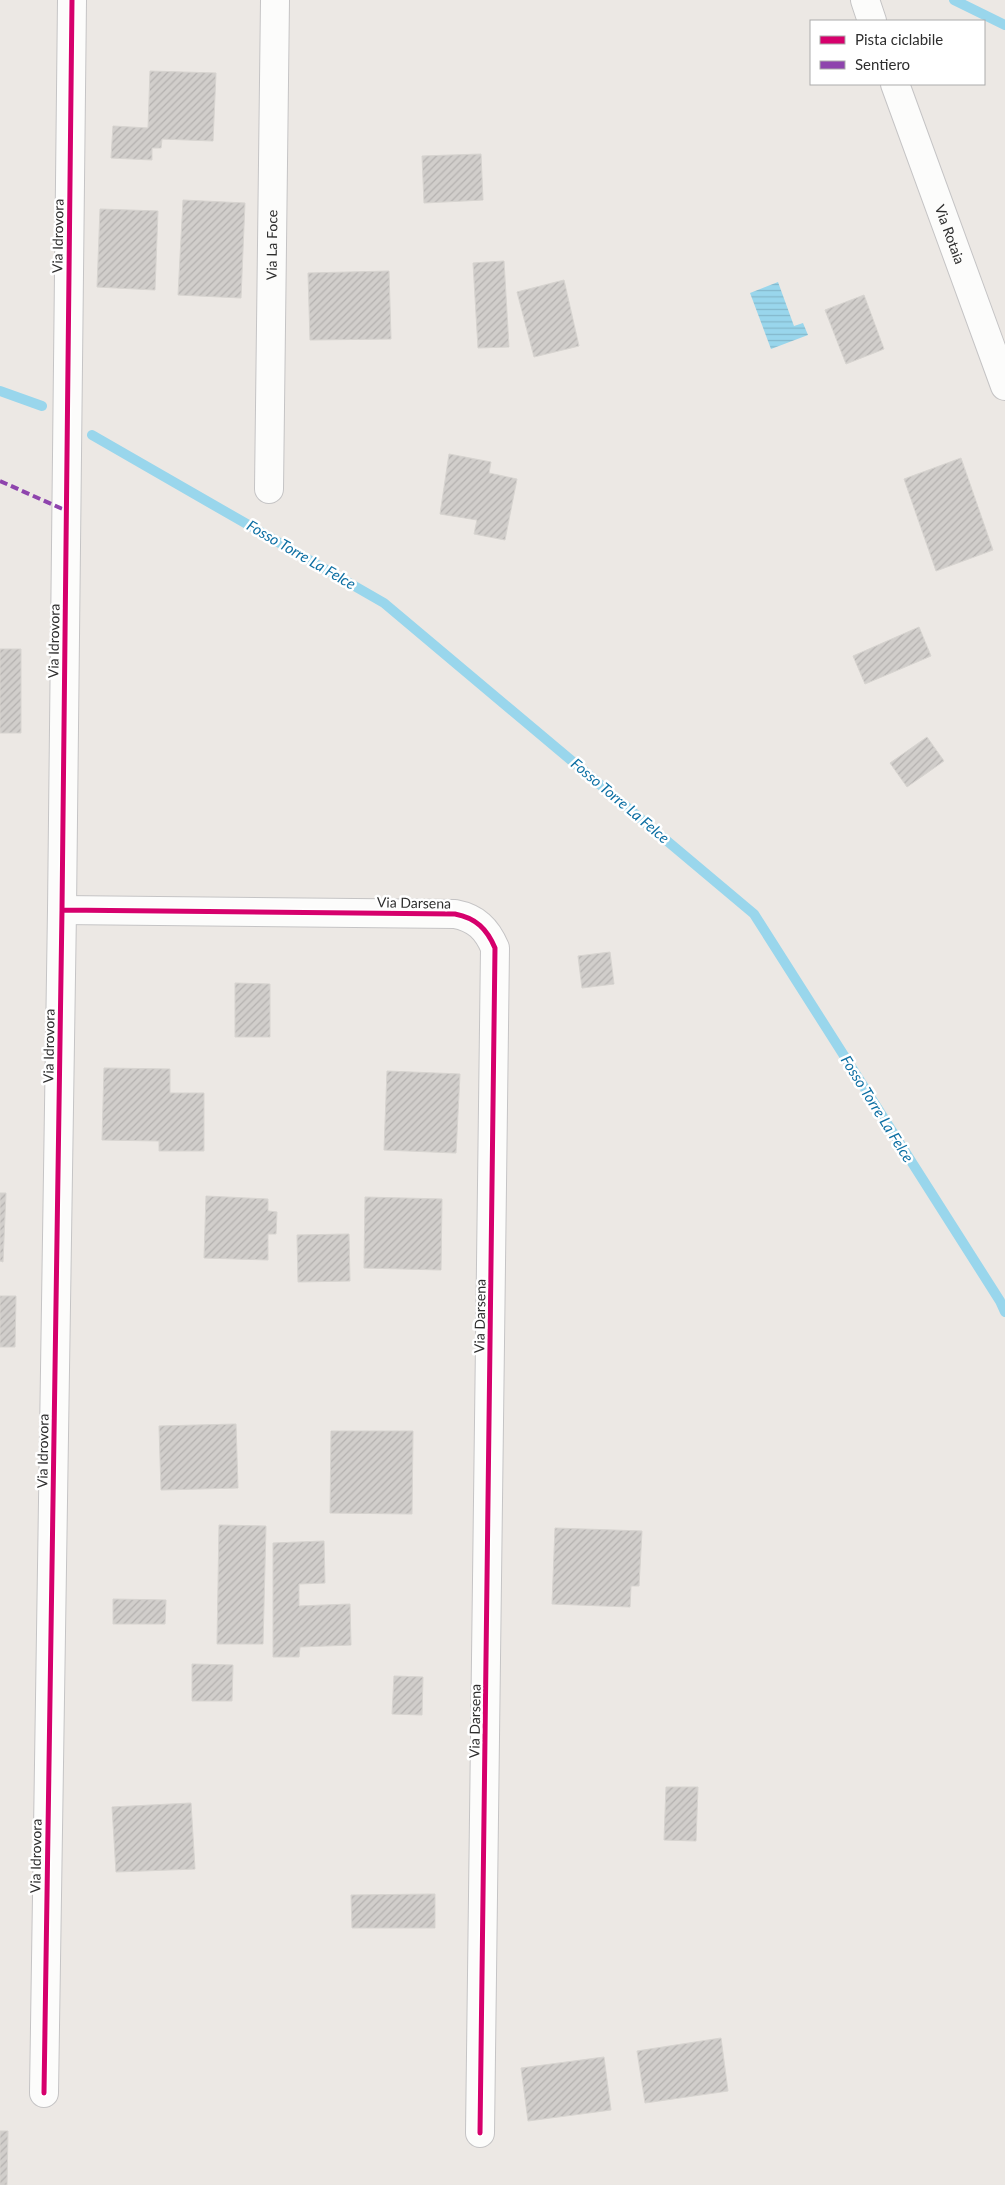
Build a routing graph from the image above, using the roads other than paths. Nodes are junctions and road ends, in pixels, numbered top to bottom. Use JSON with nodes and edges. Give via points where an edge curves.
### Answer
{"nodes":[{"id":1,"x":72,"y":0,"type":"edge"},
{"id":2,"x":275,"y":0,"type":"edge"},
{"id":3,"x":865,"y":0,"type":"edge"},
{"id":4,"x":872,"y":20,"type":"edge"},
{"id":5,"x":895,"y":85,"type":"edge"},
{"id":6,"x":1005,"y":386,"type":"edge"},
{"id":7,"x":269,"y":489,"type":"dead end"},
{"id":8,"x":62,"y":910,"type":"junction"},
{"id":9,"x":44,"y":2093,"type":"dead end"},
{"id":10,"x":480,"y":2133,"type":"dead end"}],
"edges":[{"from":1,"to":8,"type":"street","name":"Via Idrovora"},
{"from":2,"to":7,"type":"street","name":"Via La Foce"},
{"from":3,"to":4,"type":"street"},
{"from":5,"to":6,"type":"street","name":"Via Rotaia"},
{"from":8,"to":9,"type":"street","name":"Via Idrovora"},
{"from":8,"to":10,"type":"street","name":"Via Darsena","via":[[455,914],[476,921],[484,928],[495,948]]}]}
